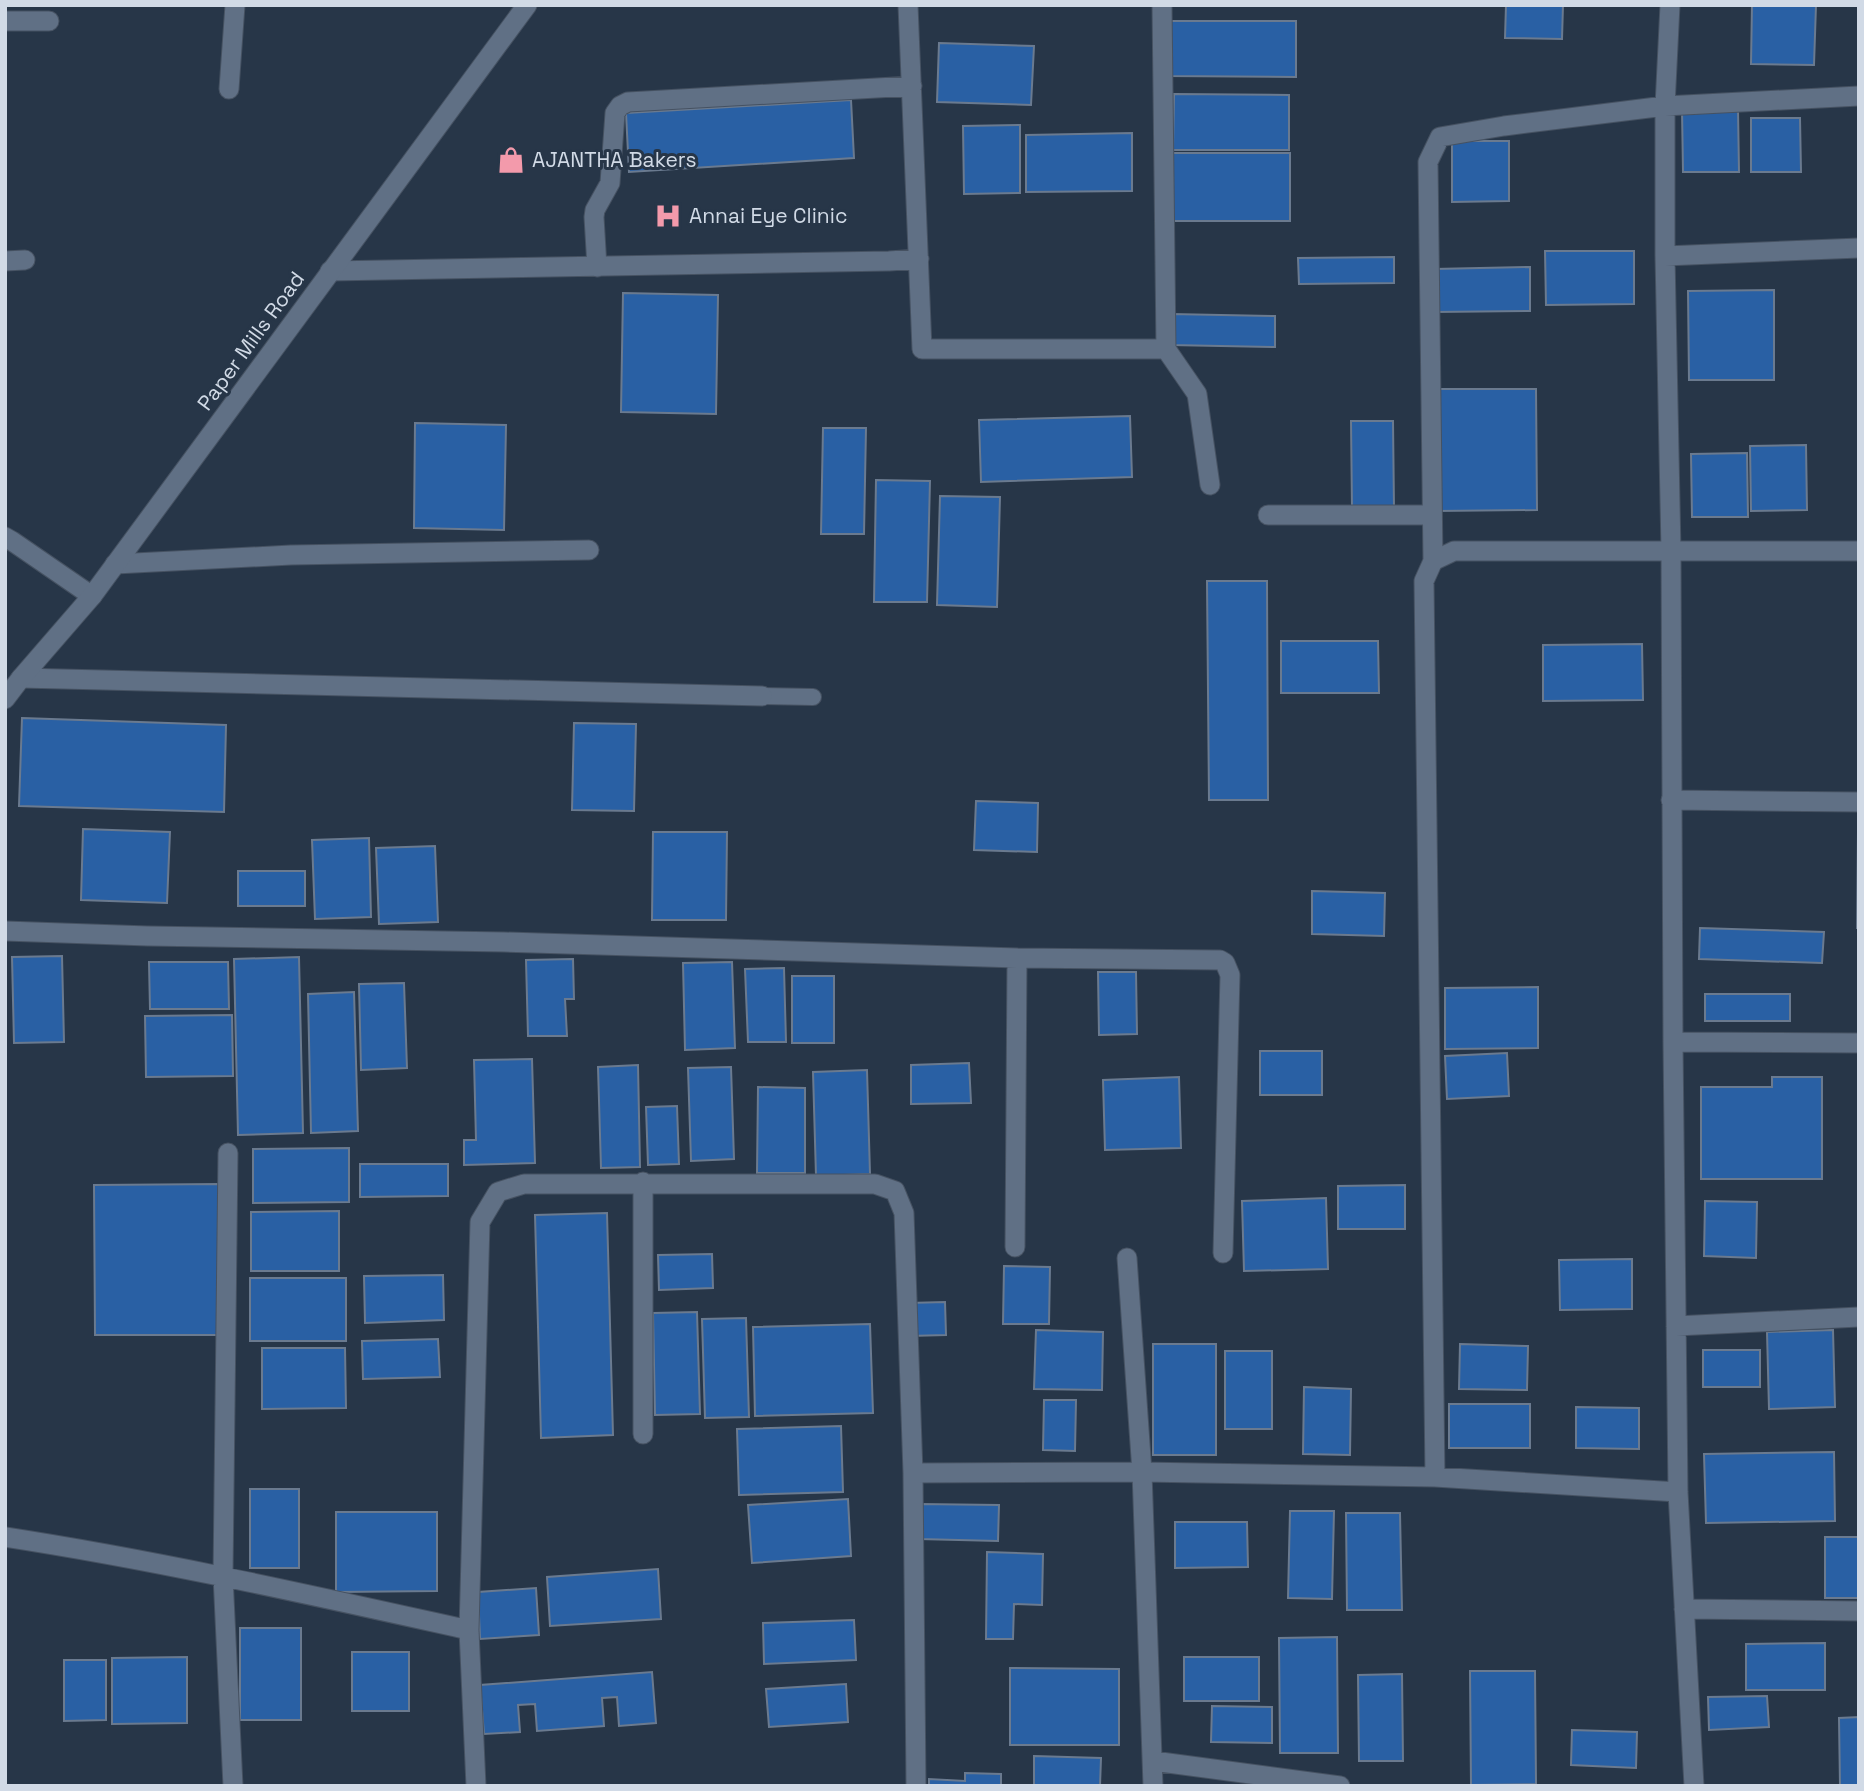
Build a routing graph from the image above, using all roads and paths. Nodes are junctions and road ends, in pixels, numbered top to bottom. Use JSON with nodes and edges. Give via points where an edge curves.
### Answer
{"nodes":[{"id":1,"x":234,"y":5,"type":"edge"},
{"id":2,"x":527,"y":5,"type":"edge"},
{"id":3,"x":908,"y":5,"type":"edge"},
{"id":4,"x":1162,"y":5,"type":"edge"},
{"id":5,"x":1670,"y":5,"type":"edge"},
{"id":6,"x":5,"y":21,"type":"edge"},
{"id":7,"x":49,"y":21,"type":"dead end"},
{"id":8,"x":912,"y":86,"type":"junction"},
{"id":9,"x":229,"y":89,"type":"dead end"},
{"id":10,"x":1859,"y":96,"type":"edge"},
{"id":11,"x":1665,"y":106,"type":"junction"},
{"id":12,"x":1859,"y":248,"type":"edge"},
{"id":13,"x":1665,"y":256,"type":"junction"},
{"id":14,"x":919,"y":259,"type":"junction"},
{"id":15,"x":26,"y":260,"type":"dead end"},
{"id":16,"x":5,"y":261,"type":"edge"},
{"id":17,"x":597,"y":267,"type":"junction"},
{"id":18,"x":330,"y":271,"type":"junction"},
{"id":19,"x":1166,"y":349,"type":"junction"},
{"id":20,"x":1210,"y":485,"type":"dead end"},
{"id":21,"x":1268,"y":515,"type":"dead end"},
{"id":22,"x":1432,"y":515,"type":"junction"},
{"id":23,"x":5,"y":537,"type":"edge"},
{"id":24,"x":589,"y":550,"type":"dead end"},
{"id":25,"x":1671,"y":551,"type":"junction"},
{"id":26,"x":1859,"y":551,"type":"edge"},
{"id":27,"x":1433,"y":561,"type":"junction"},
{"id":28,"x":115,"y":564,"type":"junction"},
{"id":29,"x":92,"y":596,"type":"junction"},
{"id":30,"x":21,"y":678,"type":"junction"},
{"id":31,"x":762,"y":696,"type":"joint"},
{"id":32,"x":814,"y":697,"type":"dead end"},
{"id":33,"x":5,"y":699,"type":"edge"},
{"id":34,"x":1671,"y":800,"type":"junction"},
{"id":35,"x":1859,"y":803,"type":"edge"},
{"id":36,"x":5,"y":931,"type":"edge"},
{"id":37,"x":1017,"y":958,"type":"junction"},
{"id":38,"x":1673,"y":1042,"type":"junction"},
{"id":39,"x":1859,"y":1043,"type":"edge"},
{"id":40,"x":228,"y":1153,"type":"dead end"},
{"id":41,"x":643,"y":1182,"type":"junction"},
{"id":42,"x":1015,"y":1247,"type":"dead end"},
{"id":43,"x":1223,"y":1253,"type":"dead end"},
{"id":44,"x":1127,"y":1258,"type":"dead end"},
{"id":45,"x":1859,"y":1318,"type":"edge"},
{"id":46,"x":1676,"y":1326,"type":"junction"},
{"id":47,"x":643,"y":1434,"type":"dead end"},
{"id":48,"x":1142,"y":1472,"type":"junction"},
{"id":49,"x":913,"y":1473,"type":"junction"},
{"id":50,"x":1435,"y":1477,"type":"junction"},
{"id":51,"x":1678,"y":1492,"type":"junction"},
{"id":52,"x":5,"y":1537,"type":"edge"},
{"id":53,"x":223,"y":1576,"type":"junction"},
{"id":54,"x":1684,"y":1609,"type":"junction"},
{"id":55,"x":1859,"y":1611,"type":"edge"},
{"id":56,"x":469,"y":1630,"type":"junction"},
{"id":57,"x":1153,"y":1761,"type":"junction"},
{"id":58,"x":233,"y":1786,"type":"edge"},
{"id":59,"x":475,"y":1786,"type":"edge"},
{"id":60,"x":916,"y":1786,"type":"edge"},
{"id":61,"x":1153,"y":1786,"type":"edge"},
{"id":62,"x":1339,"y":1786,"type":"edge"},
{"id":63,"x":1694,"y":1786,"type":"edge"}],
"edges":[{"from":1,"to":9,"type":"street"},
{"from":2,"to":18,"type":"street","name":"Paper Mills Road"},
{"from":3,"to":8,"type":"street"},
{"from":4,"to":19,"type":"street"},
{"from":5,"to":11,"type":"street"},
{"from":6,"to":7,"type":"street"},
{"from":8,"to":14,"type":"street"},
{"from":8,"to":17,"type":"street","via":[[620,106],[615,113],[610,183],[594,217]]},
{"from":10,"to":11,"type":"street"},
{"from":11,"to":13,"type":"street"},
{"from":11,"to":22,"type":"street","via":[[1440,137],[1428,162]]},
{"from":12,"to":13,"type":"street"},
{"from":13,"to":25,"type":"street"},
{"from":14,"to":17,"type":"street"},
{"from":14,"to":19,"type":"street","via":[[922,349]]},
{"from":15,"to":16,"type":"street"},
{"from":17,"to":18,"type":"street"},
{"from":18,"to":28,"type":"street","name":"Paper Mills Road"},
{"from":19,"to":20,"type":"street","via":[[1197,394]]},
{"from":21,"to":22,"type":"street"},
{"from":22,"to":27,"type":"street"},
{"from":23,"to":29,"type":"street"},
{"from":24,"to":28,"type":"street","via":[[291,555]]},
{"from":25,"to":26,"type":"street"},
{"from":25,"to":27,"type":"street","via":[[1454,551]]},
{"from":25,"to":34,"type":"street"},
{"from":27,"to":50,"type":"street","via":[[1424,580]]},
{"from":28,"to":29,"type":"street","name":"Paper Mills Road"},
{"from":29,"to":30,"type":"street","name":"Paper Mills Road"},
{"from":30,"to":31,"type":"street"},
{"from":30,"to":33,"type":"street","name":"Paper Mills Road"},
{"from":31,"to":32,"type":"lane"},
{"from":34,"to":35,"type":"street"},
{"from":34,"to":38,"type":"street"},
{"from":36,"to":37,"type":"street"},
{"from":37,"to":42,"type":"street"},
{"from":37,"to":43,"type":"street","via":[[1225,963],[1230,975]]},
{"from":38,"to":39,"type":"street"},
{"from":38,"to":46,"type":"street"},
{"from":40,"to":53,"type":"street"},
{"from":41,"to":47,"type":"street"},
{"from":41,"to":49,"type":"street","via":[[875,1184],[895,1191],[904,1213]]},
{"from":41,"to":56,"type":"street","via":[[524,1184],[498,1192],[480,1222]]},
{"from":44,"to":48,"type":"street"},
{"from":45,"to":46,"type":"street"},
{"from":46,"to":51,"type":"street"},
{"from":48,"to":49,"type":"street"},
{"from":48,"to":50,"type":"street"},
{"from":48,"to":57,"type":"street"},
{"from":49,"to":60,"type":"street"},
{"from":50,"to":51,"type":"street"},
{"from":51,"to":54,"type":"street"},
{"from":52,"to":53,"type":"street"},
{"from":53,"to":56,"type":"street"},
{"from":53,"to":58,"type":"street"},
{"from":54,"to":55,"type":"street"},
{"from":54,"to":63,"type":"street"},
{"from":56,"to":59,"type":"street"},
{"from":57,"to":61,"type":"street"},
{"from":57,"to":62,"type":"street"}]}
